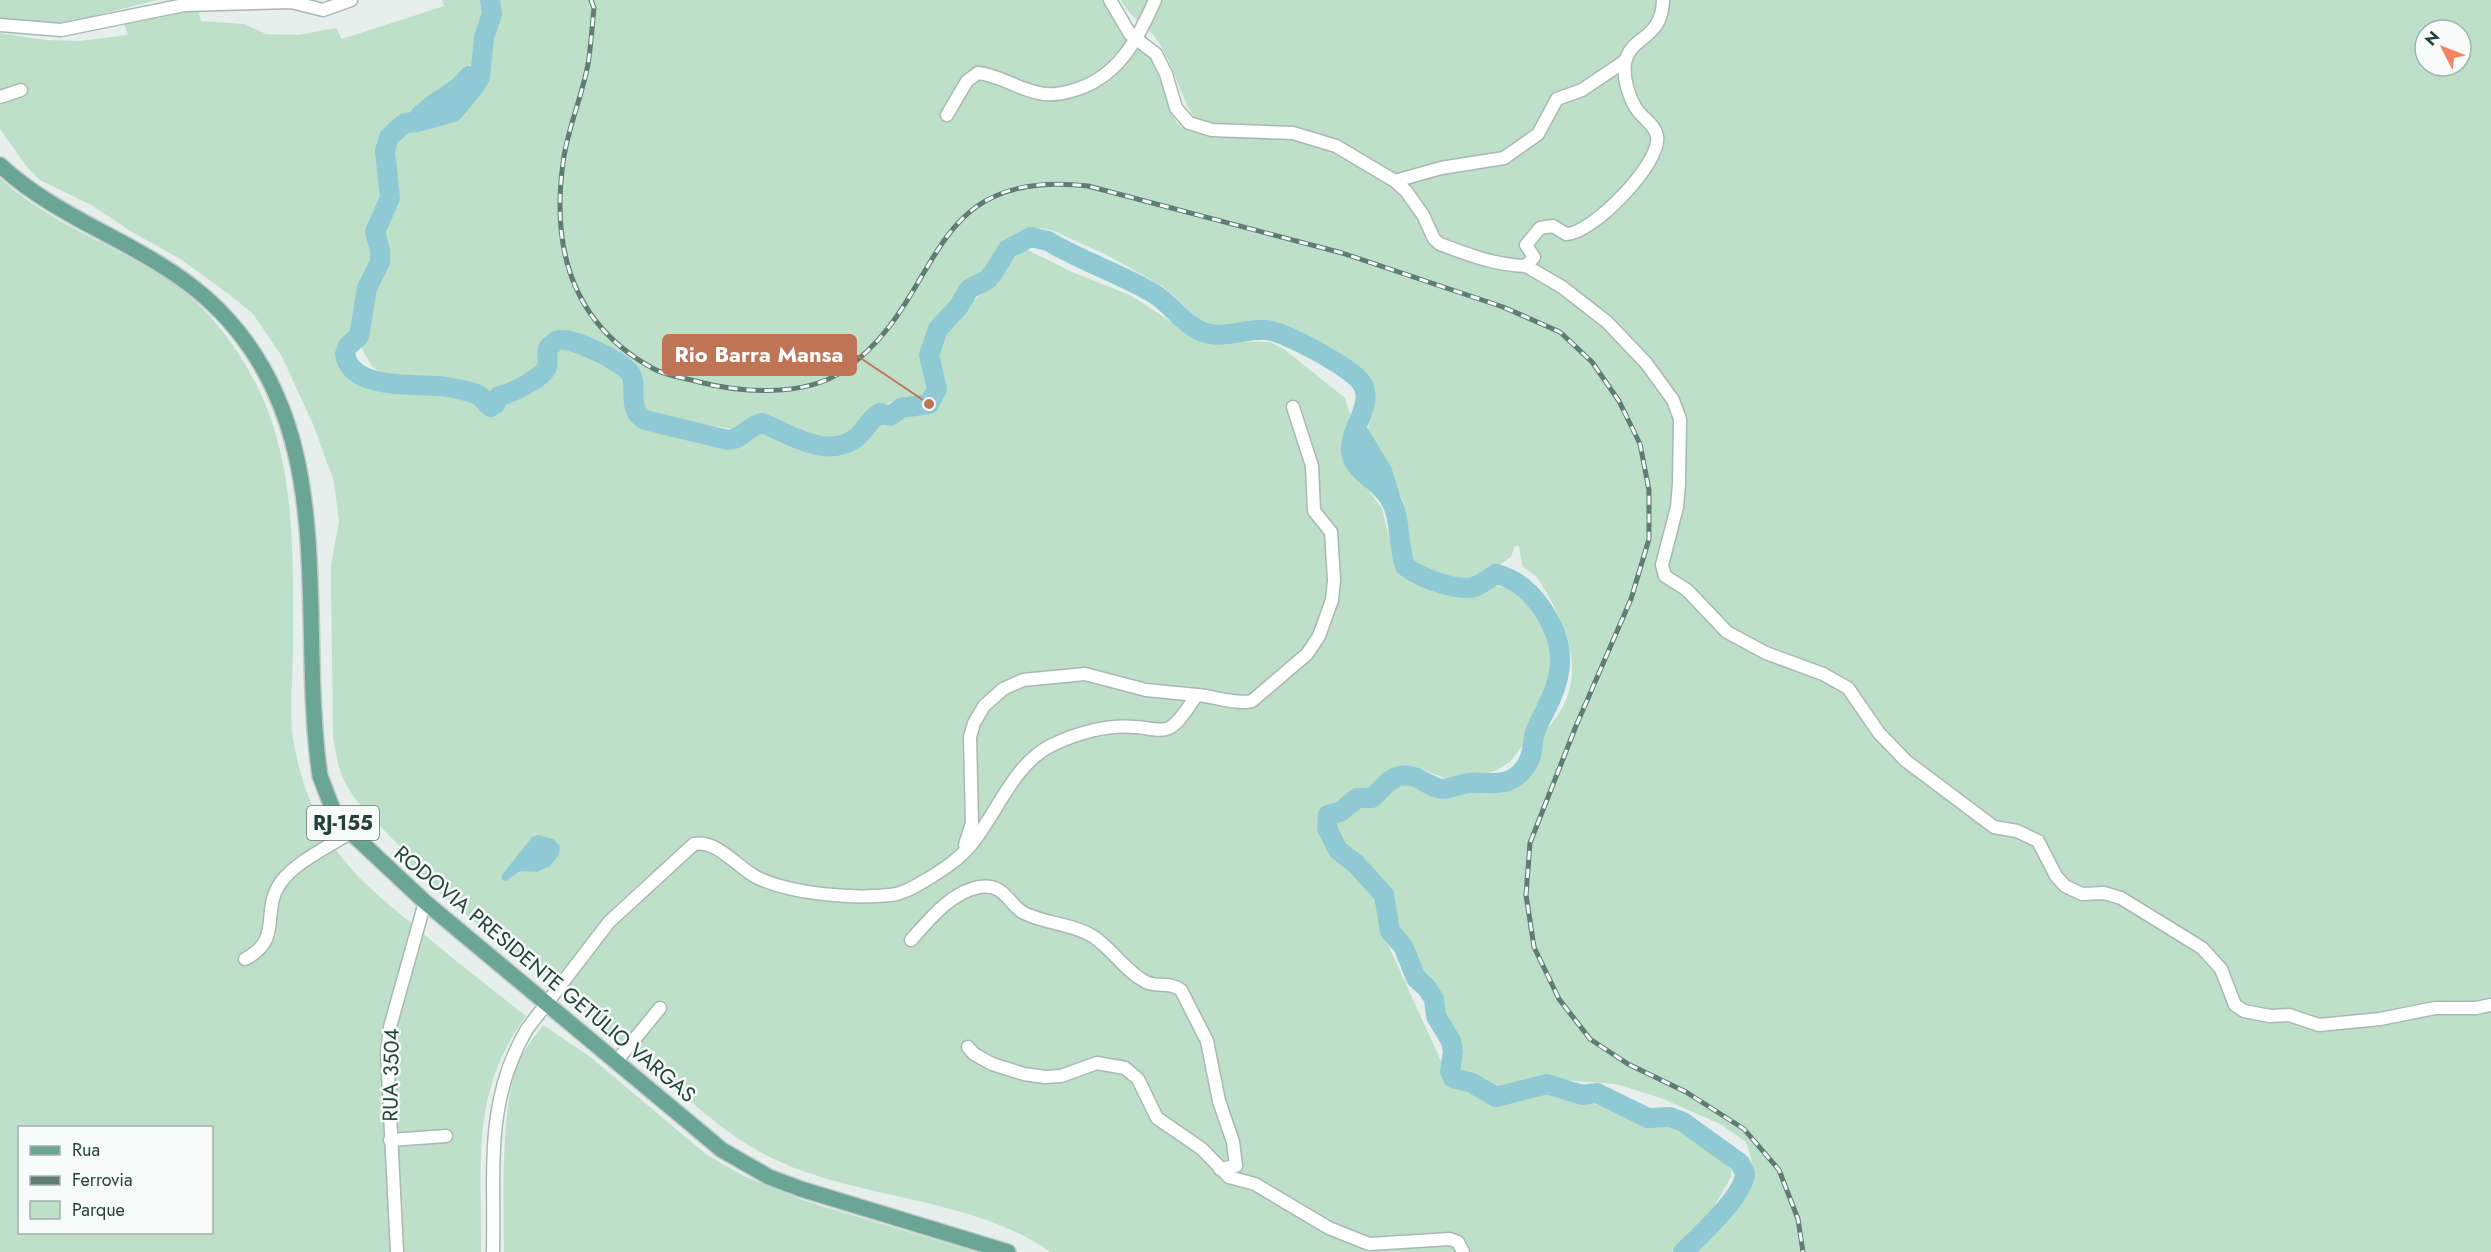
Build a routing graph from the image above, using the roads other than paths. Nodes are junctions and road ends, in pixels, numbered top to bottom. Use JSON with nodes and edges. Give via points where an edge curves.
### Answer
{"nodes":[{"id":1,"x":351,"y":0,"type":"edge"},
{"id":2,"x":1110,"y":0,"type":"edge"},
{"id":3,"x":1155,"y":0,"type":"edge"},
{"id":4,"x":1663,"y":0,"type":"edge"},
{"id":5,"x":0,"y":25,"type":"edge"},
{"id":6,"x":1136,"y":38,"type":"junction"},
{"id":7,"x":1625,"y":61,"type":"junction"},
{"id":8,"x":21,"y":90,"type":"dead end"},
{"id":9,"x":0,"y":97,"type":"edge"},
{"id":10,"x":947,"y":115,"type":"dead end"},
{"id":11,"x":0,"y":165,"type":"edge"},
{"id":12,"x":1395,"y":181,"type":"junction"},
{"id":13,"x":1526,"y":266,"type":"junction"},
{"id":14,"x":1293,"y":407,"type":"dead end"},
{"id":15,"x":1197,"y":695,"type":"junction"},
{"id":16,"x":350,"y":833,"type":"junction"},
{"id":17,"x":961,"y":854,"type":"junction"},
{"id":18,"x":425,"y":902,"type":"junction"},
{"id":19,"x":911,"y":940,"type":"dead end"},
{"id":20,"x":245,"y":959,"type":"dead end"},
{"id":21,"x":547,"y":1003,"type":"junction"},
{"id":22,"x":2491,"y":1005,"type":"edge"},
{"id":23,"x":660,"y":1008,"type":"dead end"},
{"id":24,"x":969,"y":1047,"type":"dead end"},
{"id":25,"x":615,"y":1063,"type":"junction"},
{"id":26,"x":446,"y":1136,"type":"dead end"},
{"id":27,"x":390,"y":1140,"type":"junction"},
{"id":28,"x":1221,"y":1169,"type":"junction"},
{"id":29,"x":397,"y":1252,"type":"edge"},
{"id":30,"x":493,"y":1252,"type":"edge"},
{"id":31,"x":1008,"y":1252,"type":"edge"},
{"id":32,"x":1463,"y":1252,"type":"edge"}],
"edges":[{"from":1,"to":5,"type":"street","via":[[323,10],[291,2],[175,6],[61,30]]},
{"from":2,"to":6,"type":"street"},
{"from":3,"to":6,"type":"street"},
{"from":4,"to":7,"type":"street","via":[[1658,25]]},
{"from":6,"to":10,"type":"street","via":[[1121,62],[1104,76],[1085,87],[1056,95],[978,73],[967,81]]},
{"from":6,"to":12,"type":"street","via":[[1156,54],[1176,108],[1189,123],[1212,130],[1267,130],[1314,138],[1336,146]]},
{"from":7,"to":12,"type":"street","via":[[1582,90],[1557,99],[1538,134],[1504,158],[1441,168]]},
{"from":7,"to":13,"type":"street","via":[[1630,96],[1657,137],[1654,157],[1623,197],[1580,231],[1566,234],[1553,226],[1540,228],[1527,241],[1527,249],[1534,258]]},
{"from":8,"to":9,"type":"street"},
{"from":11,"to":16,"type":"main road","name":"RODOVIA PRESIDENTE GETÚLIO VARGAS","number":"RJ-155","via":[[55,207],[162,266],[204,296],[238,333],[267,376],[291,432],[304,488],[320,776],[333,810]]},
{"from":12,"to":13,"type":"street","via":[[1416,204],[1440,244],[1498,265]]},
{"from":13,"to":22,"type":"street","via":[[1562,287],[1607,322],[1646,363],[1673,400],[1680,419],[1679,484],[1662,566],[1665,576],[1687,590],[1727,632],[1848,688],[1891,748],[2000,831],[2017,831],[2038,841],[2056,876],[2073,892],[2121,898],[2202,948],[2221,969],[2235,1005],[2244,1011],[2289,1015],[2319,1025],[2435,1008]]},
{"from":14,"to":15,"type":"street","via":[[1312,466],[1314,511],[1331,532],[1334,580],[1326,619],[1307,654],[1257,698],[1242,702]]},
{"from":15,"to":17,"type":"street","via":[[1176,723],[1166,729],[1094,730],[1050,746],[1032,758]]},
{"from":15,"to":17,"type":"street","via":[[1146,690],[1077,674],[1023,680],[1003,689],[984,706],[970,737],[972,823]]},
{"from":16,"to":18,"type":"main road","name":"RODOVIA PRESIDENTE GETÚLIO VARGAS","number":"RJ-155"},
{"from":16,"to":20,"type":"street","via":[[294,869],[280,884],[272,905],[270,935],[260,949]]},
{"from":17,"to":21,"type":"street","via":[[922,883],[892,895],[837,895],[772,883],[709,845],[694,844],[609,922]]},
{"from":18,"to":21,"type":"main road","name":"RODOVIA PRESIDENTE GETÚLIO VARGAS","number":"RJ-155"},
{"from":18,"to":27,"type":"street","name":"RUA 3504","via":[[390,1027]]},
{"from":19,"to":28,"type":"street","via":[[958,896],[981,887],[990,888],[1010,897],[1022,912],[1092,936],[1147,982],[1165,983],[1181,990],[1207,1041],[1219,1101],[1233,1142],[1236,1166]]},
{"from":21,"to":25,"type":"main road","name":"RODOVIA PRESIDENTE GETÚLIO VARGAS","number":"RJ-155"},
{"from":21,"to":30,"type":"street","via":[[517,1046],[498,1098]]},
{"from":23,"to":25,"type":"street"},
{"from":24,"to":28,"type":"street","via":[[992,1064],[1045,1077],[1061,1077],[1097,1063],[1125,1068],[1138,1079],[1157,1118],[1202,1149]]},
{"from":25,"to":31,"type":"main road","name":"RODOVIA PRESIDENTE GETÚLIO VARGAS","number":"RJ-155","via":[[722,1150],[769,1177]]},
{"from":26,"to":27,"type":"street"},
{"from":27,"to":29,"type":"street","name":"RUA 3504"},
{"from":28,"to":32,"type":"street","via":[[1229,1177],[1255,1184],[1329,1228],[1369,1244],[1450,1239],[1458,1242]]}]}
